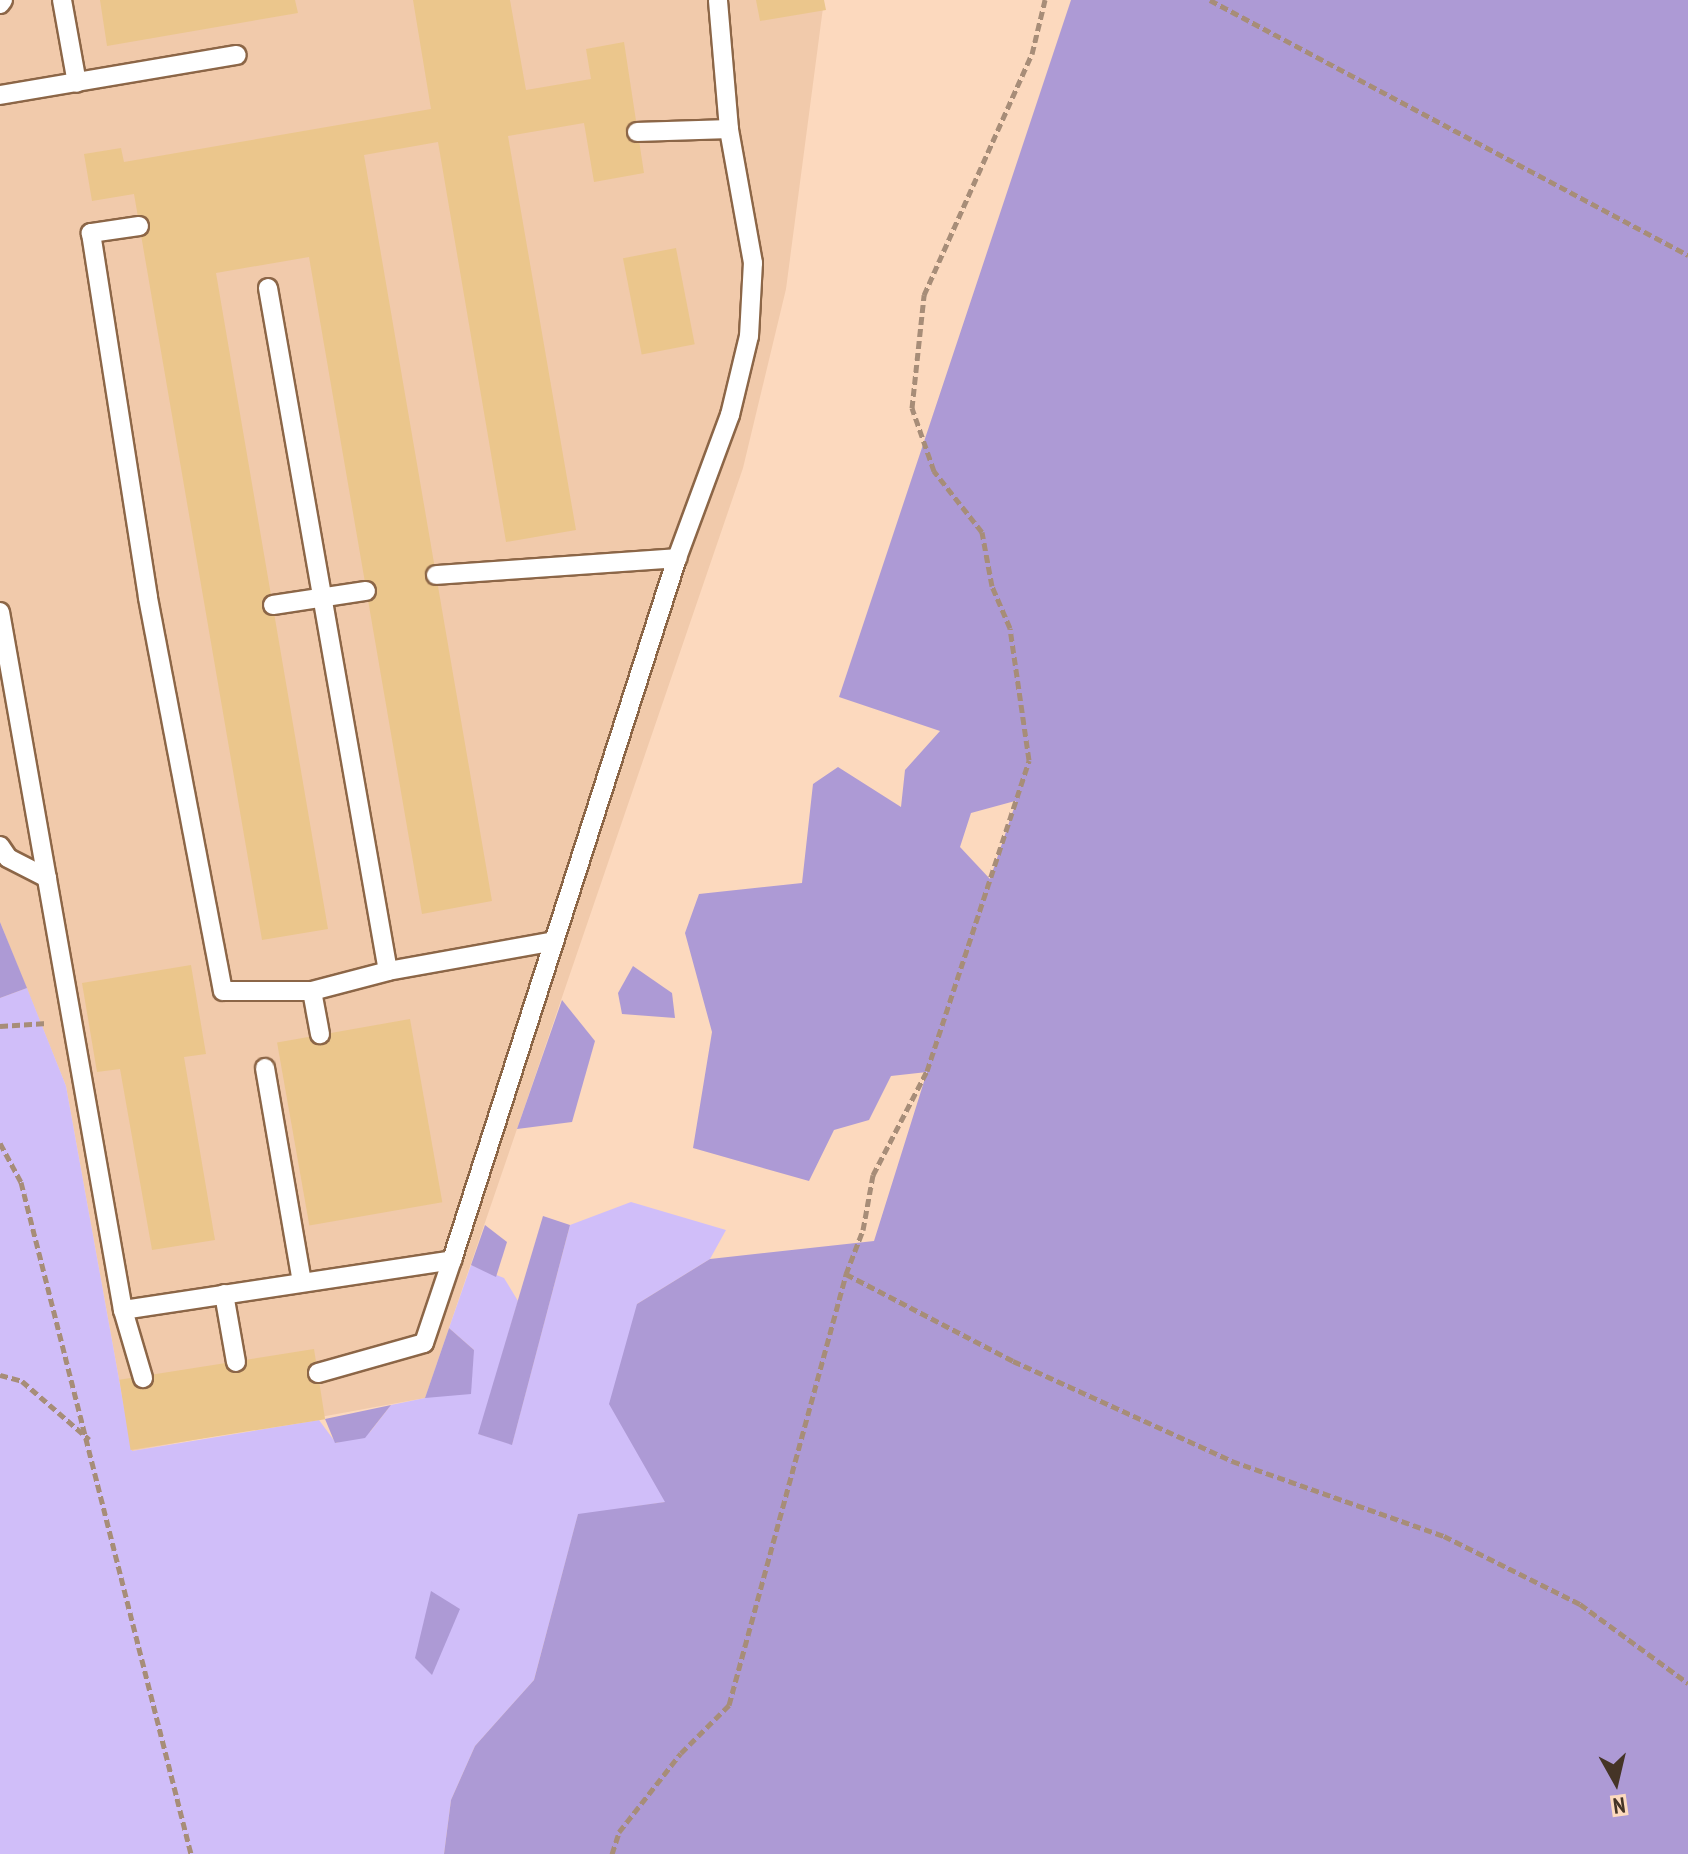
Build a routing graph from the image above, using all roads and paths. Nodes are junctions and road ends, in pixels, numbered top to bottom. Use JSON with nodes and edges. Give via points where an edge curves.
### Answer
{"nodes":[{"id":1,"x":62,"y":0,"type":"edge"},
{"id":2,"x":718,"y":0,"type":"edge"},
{"id":3,"x":1045,"y":0,"type":"edge"},
{"id":4,"x":1210,"y":0,"type":"edge"},
{"id":5,"x":237,"y":55,"type":"dead end"},
{"id":6,"x":77,"y":83,"type":"junction"},
{"id":7,"x":0,"y":95,"type":"edge"},
{"id":8,"x":729,"y":129,"type":"junction"},
{"id":9,"x":637,"y":132,"type":"dead end"},
{"id":10,"x":139,"y":226,"type":"dead end"},
{"id":11,"x":1688,"y":255,"type":"edge"},
{"id":12,"x":268,"y":288,"type":"dead end"},
{"id":13,"x":677,"y":558,"type":"junction"},
{"id":14,"x":436,"y":575,"type":"dead end"},
{"id":15,"x":366,"y":591,"type":"dead end"},
{"id":16,"x":323,"y":598,"type":"junction"},
{"id":17,"x":273,"y":605,"type":"dead end"},
{"id":18,"x":0,"y":612,"type":"edge"},
{"id":19,"x":0,"y":846,"type":"edge"},
{"id":20,"x":47,"y":878,"type":"junction"},
{"id":21,"x":554,"y":941,"type":"junction"},
{"id":22,"x":388,"y":971,"type":"junction"},
{"id":23,"x":312,"y":991,"type":"junction"},
{"id":24,"x":72,"y":1021,"type":"junction"},
{"id":25,"x":0,"y":1026,"type":"edge"},
{"id":26,"x":320,"y":1034,"type":"dead end"},
{"id":27,"x":265,"y":1068,"type":"dead end"},
{"id":28,"x":0,"y":1143,"type":"edge"},
{"id":29,"x":452,"y":1260,"type":"junction"},
{"id":30,"x":846,"y":1274,"type":"junction"},
{"id":31,"x":302,"y":1282,"type":"junction"},
{"id":32,"x":224,"y":1294,"type":"junction"},
{"id":33,"x":123,"y":1310,"type":"junction"},
{"id":34,"x":236,"y":1362,"type":"dead end"},
{"id":35,"x":318,"y":1373,"type":"dead end"},
{"id":36,"x":0,"y":1375,"type":"edge"},
{"id":37,"x":143,"y":1378,"type":"dead end"},
{"id":38,"x":90,"y":1440,"type":"junction"},
{"id":39,"x":1688,"y":1683,"type":"edge"},
{"id":40,"x":191,"y":1854,"type":"edge"},
{"id":41,"x":612,"y":1854,"type":"edge"}],
"edges":[{"from":1,"to":6,"type":"lane"},
{"from":2,"to":8,"type":"lane"},
{"from":3,"to":30,"type":"path","via":[[1032,54],[924,295],[912,408],[934,471],[982,532],[992,586],[1010,628],[1029,760],[927,1071],[873,1175],[863,1230]]},
{"from":4,"to":11,"type":"path"},
{"from":5,"to":6,"type":"lane"},
{"from":6,"to":7,"type":"lane"},
{"from":8,"to":9,"type":"lane"},
{"from":8,"to":13,"type":"lane","via":[[753,263],[749,336],[730,415]]},
{"from":10,"to":23,"type":"lane","via":[[91,233],[148,598],[223,991]]},
{"from":12,"to":16,"type":"lane"},
{"from":13,"to":14,"type":"lane"},
{"from":13,"to":21,"type":"lane"},
{"from":15,"to":16,"type":"lane"},
{"from":16,"to":17,"type":"lane"},
{"from":16,"to":22,"type":"lane"},
{"from":18,"to":20,"type":"lane"},
{"from":19,"to":20,"type":"lane","via":[[8,858]]},
{"from":20,"to":24,"type":"lane"},
{"from":21,"to":22,"type":"lane"},
{"from":21,"to":29,"type":"lane"},
{"from":22,"to":23,"type":"lane"},
{"from":23,"to":26,"type":"lane"},
{"from":24,"to":25,"type":"path"},
{"from":24,"to":33,"type":"lane"},
{"from":27,"to":31,"type":"lane"},
{"from":28,"to":38,"type":"path","via":[[21,1182]]},
{"from":29,"to":31,"type":"lane"},
{"from":29,"to":35,"type":"lane","via":[[424,1343]]},
{"from":30,"to":39,"type":"path","via":[[1013,1361],[1232,1461],[1444,1536],[1580,1604]]},
{"from":30,"to":41,"type":"path","via":[[729,1705],[681,1753],[619,1832]]},
{"from":31,"to":32,"type":"lane"},
{"from":32,"to":33,"type":"lane"},
{"from":32,"to":34,"type":"lane"},
{"from":33,"to":37,"type":"lane"},
{"from":36,"to":38,"type":"path","via":[[22,1381]]},
{"from":38,"to":40,"type":"path"}]}
